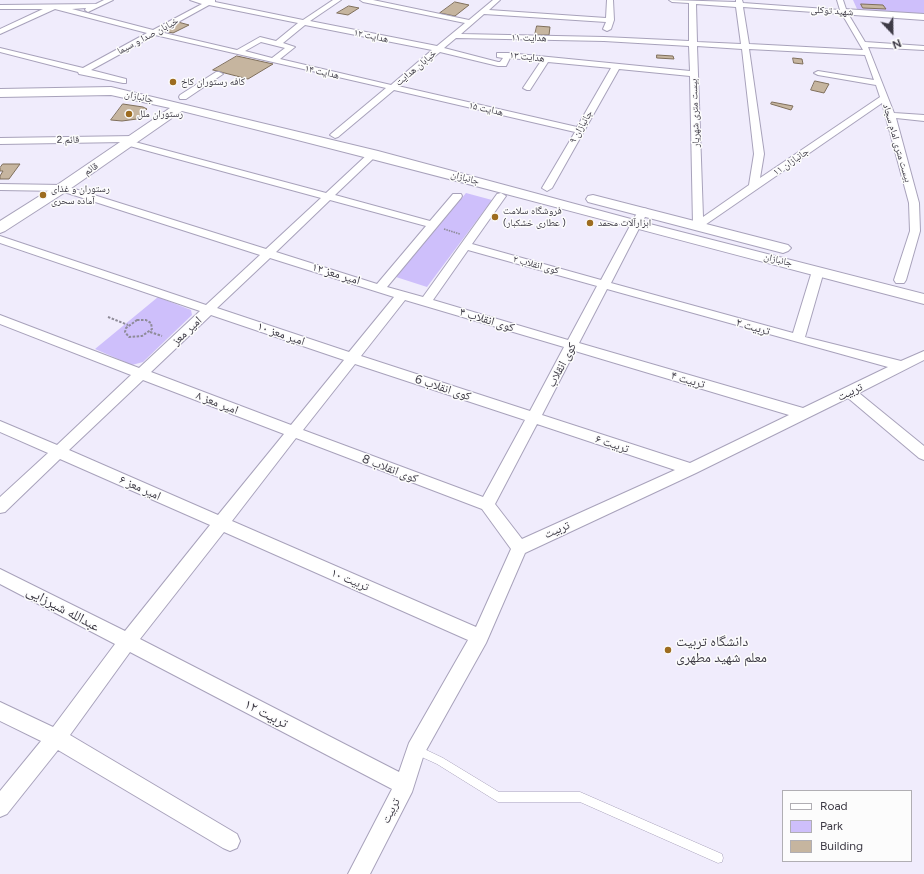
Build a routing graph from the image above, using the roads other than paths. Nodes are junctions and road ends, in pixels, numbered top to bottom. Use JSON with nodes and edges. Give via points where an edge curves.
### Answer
{"nodes":[{"id":1,"x":110,"y":0,"type":"edge"},
{"id":2,"x":193,"y":0,"type":"edge"},
{"id":3,"x":338,"y":0,"type":"edge"},
{"id":4,"x":363,"y":0,"type":"edge"},
{"id":5,"x":497,"y":0,"type":"edge"},
{"id":6,"x":610,"y":0,"type":"edge"},
{"id":7,"x":672,"y":0,"type":"edge"},
{"id":8,"x":840,"y":0,"type":"edge"},
{"id":9,"x":692,"y":1,"type":"edge"},
{"id":10,"x":211,"y":2,"type":"edge"},
{"id":11,"x":739,"y":2,"type":"edge"},
{"id":12,"x":97,"y":6,"type":"junction"},
{"id":13,"x":54,"y":7,"type":"junction"},
{"id":14,"x":0,"y":8,"type":"edge"},
{"id":15,"x":482,"y":12,"type":"junction"},
{"id":16,"x":844,"y":12,"type":"junction"},
{"id":17,"x":82,"y":13,"type":"junction"},
{"id":18,"x":924,"y":17,"type":"edge"},
{"id":19,"x":610,"y":20,"type":"junction"},
{"id":20,"x":304,"y":22,"type":"junction"},
{"id":21,"x":471,"y":22,"type":"junction"},
{"id":22,"x":0,"y":32,"type":"edge"},
{"id":23,"x":154,"y":33,"type":"junction"},
{"id":24,"x":454,"y":36,"type":"junction"},
{"id":25,"x":604,"y":39,"type":"junction"},
{"id":26,"x":278,"y":43,"type":"junction"},
{"id":27,"x":693,"y":44,"type":"junction"},
{"id":28,"x":864,"y":44,"type":"junction"},
{"id":29,"x":745,"y":47,"type":"junction"},
{"id":30,"x":924,"y":48,"type":"edge"},
{"id":31,"x":0,"y":50,"type":"edge"},
{"id":32,"x":438,"y":50,"type":"junction"},
{"id":33,"x":238,"y":52,"type":"junction"},
{"id":34,"x":868,"y":53,"type":"junction"},
{"id":35,"x":508,"y":55,"type":"joint"},
{"id":36,"x":546,"y":60,"type":"junction"},
{"id":37,"x":273,"y":61,"type":"junction"},
{"id":38,"x":616,"y":67,"type":"junction"},
{"id":39,"x":82,"y":72,"type":"junction"},
{"id":40,"x":818,"y":73,"type":"dead end"},
{"id":41,"x":220,"y":74,"type":"dead end"},
{"id":42,"x":694,"y":74,"type":"junction"},
{"id":43,"x":124,"y":82,"type":"junction"},
{"id":44,"x":878,"y":83,"type":"junction"},
{"id":45,"x":0,"y":84,"type":"edge"},
{"id":46,"x":392,"y":87,"type":"junction"},
{"id":47,"x":527,"y":88,"type":"dead end"},
{"id":48,"x":0,"y":93,"type":"edge"},
{"id":49,"x":884,"y":98,"type":"junction"},
{"id":50,"x":182,"y":102,"type":"junction"},
{"id":51,"x":891,"y":115,"type":"junction"},
{"id":52,"x":924,"y":118,"type":"edge"},
{"id":53,"x":579,"y":130,"type":"junction"},
{"id":54,"x":335,"y":135,"type":"junction"},
{"id":55,"x":0,"y":141,"type":"edge"},
{"id":56,"x":132,"y":141,"type":"junction"},
{"id":57,"x":373,"y":154,"type":"junction"},
{"id":58,"x":0,"y":187,"type":"edge"},
{"id":59,"x":754,"y":187,"type":"junction"},
{"id":60,"x":62,"y":188,"type":"junction"},
{"id":61,"x":547,"y":188,"type":"junction"},
{"id":62,"x":924,"y":191,"type":"edge"},
{"id":63,"x":458,"y":196,"type":"dead end"},
{"id":64,"x":501,"y":196,"type":"dead end"},
{"id":65,"x":328,"y":197,"type":"junction"},
{"id":66,"x":914,"y":203,"type":"junction"},
{"id":67,"x":643,"y":211,"type":"junction"},
{"id":68,"x":0,"y":219,"type":"edge"},
{"id":69,"x":14,"y":219,"type":"junction"},
{"id":70,"x":637,"y":225,"type":"junction"},
{"id":71,"x":698,"y":225,"type":"junction"},
{"id":72,"x":433,"y":226,"type":"junction"},
{"id":73,"x":0,"y":228,"type":"edge"},
{"id":74,"x":0,"y":239,"type":"edge"},
{"id":75,"x":469,"y":242,"type":"junction"},
{"id":76,"x":795,"y":251,"type":"dead end"},
{"id":77,"x":269,"y":253,"type":"junction"},
{"id":78,"x":818,"y":270,"type":"junction"},
{"id":79,"x":870,"y":272,"type":"dead end"},
{"id":80,"x":900,"y":280,"type":"junction"},
{"id":81,"x":605,"y":284,"type":"junction"},
{"id":82,"x":924,"y":286,"type":"edge"},
{"id":83,"x":380,"y":288,"type":"junction"},
{"id":84,"x":402,"y":295,"type":"junction"},
{"id":85,"x":924,"y":299,"type":"edge"},
{"id":86,"x":426,"y":302,"type":"junction"},
{"id":87,"x":209,"y":309,"type":"junction"},
{"id":88,"x":0,"y":319,"type":"edge"},
{"id":89,"x":798,"y":340,"type":"junction"},
{"id":90,"x":572,"y":346,"type":"junction"},
{"id":91,"x":924,"y":355,"type":"edge"},
{"id":92,"x":352,"y":358,"type":"junction"},
{"id":93,"x":902,"y":366,"type":"junction"},
{"id":94,"x":140,"y":374,"type":"junction"},
{"id":95,"x":849,"y":392,"type":"junction"},
{"id":96,"x":804,"y":414,"type":"junction"},
{"id":97,"x":533,"y":418,"type":"junction"},
{"id":98,"x":0,"y":426,"type":"edge"},
{"id":99,"x":293,"y":432,"type":"junction"},
{"id":100,"x":58,"y":452,"type":"junction"},
{"id":101,"x":924,"y":454,"type":"edge"},
{"id":102,"x":691,"y":469,"type":"junction"},
{"id":103,"x":487,"y":505,"type":"junction"},
{"id":104,"x":0,"y":507,"type":"edge"},
{"id":105,"x":221,"y":524,"type":"junction"},
{"id":106,"x":519,"y":548,"type":"junction"},
{"id":107,"x":0,"y":576,"type":"edge"},
{"id":108,"x":480,"y":637,"type":"junction"},
{"id":109,"x":127,"y":642,"type":"junction"},
{"id":110,"x":0,"y":711,"type":"edge"},
{"id":111,"x":56,"y":738,"type":"junction"},
{"id":112,"x":416,"y":750,"type":"junction"},
{"id":113,"x":405,"y":785,"type":"junction"},
{"id":114,"x":0,"y":807,"type":"edge"},
{"id":115,"x":230,"y":841,"type":"dead end"},
{"id":116,"x":718,"y":858,"type":"dead end"},
{"id":117,"x":359,"y":874,"type":"edge"}],
"edges":[{"from":1,"to":12,"type":"street"},
{"from":2,"to":10,"type":"street","name":"هدایت ۱۲"},
{"from":3,"to":20,"type":"street"},
{"from":4,"to":21,"type":"street"},
{"from":5,"to":15,"type":"street","name":"خیابان هدایت"},
{"from":6,"to":19,"type":"street"},
{"from":7,"to":9,"type":"street","name":"شهید توکلی"},
{"from":8,"to":16,"type":"street","name":"بیست متری امام سجاد"},
{"from":9,"to":11,"type":"street","name":"شهید توکلی"},
{"from":9,"to":27,"type":"street","name":"بیست متری شهریار"},
{"from":10,"to":20,"type":"street","name":"هدایت ۱۲"},
{"from":10,"to":23,"type":"street","name":"خیابان صدا و سیما"},
{"from":11,"to":16,"type":"street","name":"شهید توکلی"},
{"from":11,"to":29,"type":"street"},
{"from":12,"to":13,"type":"street"},
{"from":12,"to":17,"type":"street"},
{"from":13,"to":14,"type":"street"},
{"from":13,"to":17,"type":"street","name":"هدایت ۱۴"},
{"from":13,"to":22,"type":"street"},
{"from":15,"to":19,"type":"street"},
{"from":15,"to":21,"type":"street","name":"خیابان هدایت"},
{"from":16,"to":18,"type":"main road","name":"شهید توکلی"},
{"from":16,"to":28,"type":"street","name":"بیست متری امام سجاد"},
{"from":17,"to":23,"type":"street","name":"هدایت ۱۴"},
{"from":19,"to":25,"type":"street"},
{"from":20,"to":26,"type":"street"},
{"from":20,"to":32,"type":"street","name":"هدایت ۱۲"},
{"from":21,"to":24,"type":"street","name":"خیابان هدایت"},
{"from":23,"to":33,"type":"street","name":"هدایت ۱۴"},
{"from":23,"to":39,"type":"street","name":"خیابان صدا و سیما"},
{"from":24,"to":25,"type":"street","name":"هدایت ۱۱"},
{"from":24,"to":32,"type":"street","name":"خیابان هدایت"},
{"from":25,"to":27,"type":"street","name":"هدایت ۱۱"},
{"from":26,"to":33,"type":"street","via":[[260,39]]},
{"from":26,"to":37,"type":"street","via":[[291,48]]},
{"from":27,"to":29,"type":"street","name":"هدایت ۱۱"},
{"from":27,"to":42,"type":"street","name":"بیست متری شهریار"},
{"from":28,"to":30,"type":"street"},
{"from":28,"to":34,"type":"street","name":"بیست متری امام سجاد"},
{"from":29,"to":34,"type":"street","name":"هدایت ۱۱"},
{"from":29,"to":59,"type":"street","via":[[759,154]]},
{"from":31,"to":39,"type":"street"},
{"from":32,"to":35,"type":"street","name":"هدایت ۱۲","via":[[498,64],[503,64]]},
{"from":32,"to":46,"type":"street","name":"خیابان هدایت"},
{"from":33,"to":37,"type":"street","name":"هدایت ۱۴"},
{"from":34,"to":44,"type":"street","name":"بیست متری امام سجاد"},
{"from":35,"to":36,"type":"street","name":"هدایت ۱۳"},
{"from":36,"to":38,"type":"street","name":"هدایت ۱۳"},
{"from":36,"to":47,"type":"street"},
{"from":37,"to":46,"type":"street","name":"هدایت ۱۴"},
{"from":38,"to":42,"type":"street","name":"هدایت ۱۳"},
{"from":38,"to":53,"type":"street","name":"جانبازان ۹"},
{"from":39,"to":43,"type":"street"},
{"from":40,"to":44,"type":"street"},
{"from":41,"to":50,"type":"street"},
{"from":42,"to":71,"type":"street","name":"بیست متری شهریار"},
{"from":43,"to":45,"type":"main road","name":"جانبازان"},
{"from":43,"to":50,"type":"main road","name":"جانبازان"},
{"from":44,"to":49,"type":"street","name":"بیست متری امام سجاد"},
{"from":46,"to":53,"type":"street","name":"هدایت ۱۵"},
{"from":46,"to":54,"type":"street","name":"خیابان هدایت"},
{"from":48,"to":50,"type":"main road","name":"جانبازان","via":[[111,91]]},
{"from":49,"to":51,"type":"street","name":"بیست متری امام سجاد"},
{"from":49,"to":59,"type":"street","name":"جانبازان ۱۱"},
{"from":50,"to":54,"type":"main road","name":"جانبازان"},
{"from":50,"to":56,"type":"main road","name":"قائم"},
{"from":50,"to":57,"type":"main road","name":"جانبازان"},
{"from":51,"to":52,"type":"street"},
{"from":51,"to":66,"type":"street","name":"بیست متری امام سجاد"},
{"from":53,"to":61,"type":"street","name":"جانبازان ۹"},
{"from":54,"to":61,"type":"main road","name":"جانبازان"},
{"from":55,"to":56,"type":"street","name":"قائم 2"},
{"from":56,"to":60,"type":"main road","name":"قائم"},
{"from":56,"to":65,"type":"street","name":"قائم 2"},
{"from":57,"to":65,"type":"street","name":"امیر معز"},
{"from":57,"to":70,"type":"main road","name":"جانبازان"},
{"from":58,"to":60,"type":"street","name":"امیر معز ۱۲"},
{"from":59,"to":71,"type":"street","name":"جانبازان ۱۱"},
{"from":60,"to":69,"type":"main road","name":"قائم"},
{"from":60,"to":77,"type":"street","name":"امیر معز ۱۲"},
{"from":61,"to":67,"type":"main road","name":"جانبازان"},
{"from":62,"to":66,"type":"street"},
{"from":63,"to":72,"type":"street"},
{"from":64,"to":75,"type":"street"},
{"from":65,"to":72,"type":"street","name":"قائم 2"},
{"from":65,"to":77,"type":"street","name":"امیر معز"},
{"from":66,"to":80,"type":"street","name":"بیست متری امام سجاد","via":[[914,231]]},
{"from":67,"to":70,"type":"street","name":"کوی انقلاب"},
{"from":67,"to":71,"type":"main road","name":"جانبازان"},
{"from":68,"to":69,"type":"street"},
{"from":69,"to":73,"type":"main road","name":"قائم"},
{"from":70,"to":78,"type":"main road","name":"جانبازان"},
{"from":70,"to":81,"type":"street","name":"کوی انقلاب"},
{"from":71,"to":76,"type":"main road","name":"جانبازان"},
{"from":72,"to":83,"type":"street"},
{"from":74,"to":87,"type":"street","name":"امیر معز ۱۰"},
{"from":75,"to":81,"type":"street","name":"کوی انقلاب ۲"},
{"from":75,"to":86,"type":"street"},
{"from":77,"to":83,"type":"street","name":"امیر معز ۱۲"},
{"from":77,"to":87,"type":"street","name":"امیر معز"},
{"from":78,"to":85,"type":"main road","name":"جانبازان"},
{"from":78,"to":89,"type":"street"},
{"from":79,"to":80,"type":"main road"},
{"from":80,"to":82,"type":"main road"},
{"from":81,"to":89,"type":"street","name":"تربیت ۲"},
{"from":81,"to":90,"type":"street","name":"کوی انقلاب"},
{"from":83,"to":84,"type":"street","name":"امیر معز ۱۲"},
{"from":84,"to":86,"type":"street","name":"کوی انقلاب ۴"},
{"from":84,"to":92,"type":"street"},
{"from":86,"to":90,"type":"street","name":"کوی انقلاب ۴"},
{"from":87,"to":92,"type":"street","name":"امیر معز ۱۰"},
{"from":87,"to":94,"type":"street","name":"امیر معز"},
{"from":88,"to":94,"type":"street","name":"امیر معز ۸"},
{"from":89,"to":93,"type":"street","name":"تربیت ۲"},
{"from":90,"to":96,"type":"street","name":"تربیت ۴"},
{"from":90,"to":97,"type":"street","name":"کوی انقلاب"},
{"from":91,"to":93,"type":"street","name":"تربیت"},
{"from":92,"to":97,"type":"street","name":"کوی انقلاب 6"},
{"from":92,"to":99,"type":"street"},
{"from":93,"to":95,"type":"street","name":"تربیت"},
{"from":94,"to":99,"type":"street","name":"امیر معز ۸"},
{"from":94,"to":100,"type":"street","name":"امیر معز"},
{"from":95,"to":96,"type":"street","name":"تربیت"},
{"from":95,"to":101,"type":"street"},
{"from":96,"to":102,"type":"street","name":"تربیت"},
{"from":97,"to":102,"type":"street","name":"تربیت ۶"},
{"from":97,"to":103,"type":"street","name":"کوی انقلاب"},
{"from":98,"to":100,"type":"street","name":"امیر معز ۶"},
{"from":99,"to":103,"type":"street","name":"کوی انقلاب 8"},
{"from":99,"to":105,"type":"street"},
{"from":100,"to":104,"type":"street","name":"امیر معز"},
{"from":100,"to":105,"type":"street","name":"امیر معز ۶"},
{"from":102,"to":106,"type":"street","name":"تربیت"},
{"from":103,"to":106,"type":"street"},
{"from":105,"to":108,"type":"street","name":"تربیت ۱۰"},
{"from":105,"to":109,"type":"street"},
{"from":106,"to":108,"type":"street","name":"تربیت"},
{"from":107,"to":109,"type":"street","name":"عبدالله شیرزایی"},
{"from":108,"to":112,"type":"street","name":"تربیت"},
{"from":109,"to":111,"type":"street"},
{"from":109,"to":113,"type":"street","name":"تربیت ۱۲"},
{"from":110,"to":111,"type":"street"},
{"from":111,"to":114,"type":"street"},
{"from":111,"to":115,"type":"street"},
{"from":112,"to":113,"type":"street","name":"تربیت"},
{"from":112,"to":116,"type":"lane","via":[[440,761],[498,797],[580,797]]},
{"from":113,"to":117,"type":"street","name":"تربیت"}]}
